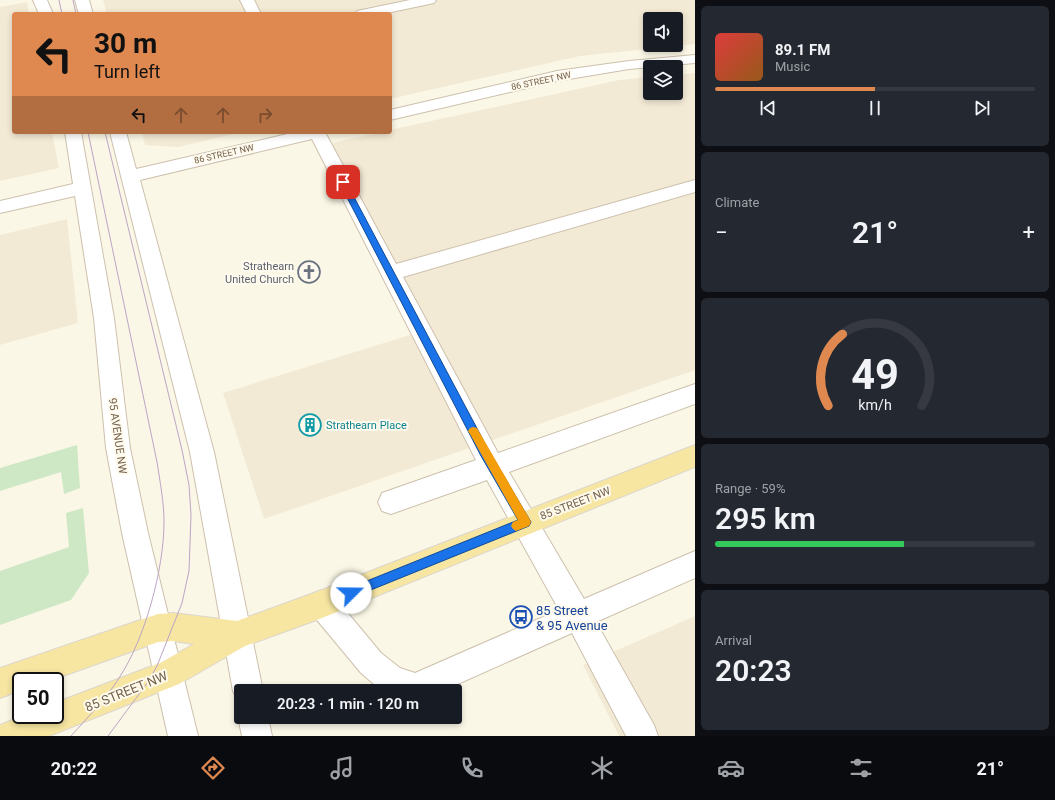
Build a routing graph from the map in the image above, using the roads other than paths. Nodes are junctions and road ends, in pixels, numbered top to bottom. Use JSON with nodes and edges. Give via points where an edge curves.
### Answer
{"nodes":[{"id":1,"x":40,"y":0,"type":"edge"},
{"id":2,"x":82,"y":0,"type":"edge"},
{"id":3,"x":247,"y":0,"type":"edge"},
{"id":4,"x":429,"y":0,"type":"edge"},
{"id":5,"x":45,"y":12,"type":"edge"},
{"id":6,"x":85,"y":12,"type":"edge"},
{"id":7,"x":253,"y":12,"type":"edge"},
{"id":8,"x":372,"y":12,"type":"edge"},
{"id":9,"x":695,"y":59,"type":"edge"},
{"id":10,"x":392,"y":115,"type":"edge"},
{"id":11,"x":73,"y":134,"type":"edge"},
{"id":12,"x":118,"y":134,"type":"edge"},
{"id":13,"x":310,"y":134,"type":"edge"},
{"id":14,"x":319,"y":134,"type":"edge"},
{"id":15,"x":129,"y":177,"type":"junction"},
{"id":16,"x":695,"y":186,"type":"edge"},
{"id":17,"x":82,"y":188,"type":"junction"},
{"id":18,"x":0,"y":207,"type":"edge"},
{"id":19,"x":391,"y":273,"type":"junction"},
{"id":20,"x":695,"y":394,"type":"edge"},
{"id":21,"x":695,"y":456,"type":"edge"},
{"id":22,"x":493,"y":466,"type":"junction"},
{"id":23,"x":391,"y":502,"type":"dead end"},
{"id":24,"x":526,"y":522,"type":"junction"},
{"id":25,"x":695,"y":564,"type":"edge"},
{"id":26,"x":322,"y":604,"type":"junction"},
{"id":27,"x":577,"y":616,"type":"junction"},
{"id":28,"x":158,"y":628,"type":"junction"},
{"id":29,"x":237,"y":634,"type":"junction"},
{"id":30,"x":168,"y":674,"type":"junction"},
{"id":31,"x":0,"y":683,"type":"edge"},
{"id":32,"x":247,"y":684,"type":"edge"},
{"id":33,"x":254,"y":724,"type":"edge"},
{"id":34,"x":10,"y":736,"type":"edge"},
{"id":35,"x":183,"y":736,"type":"edge"},
{"id":36,"x":257,"y":736,"type":"edge"},
{"id":37,"x":643,"y":736,"type":"edge"}],
"edges":[{"from":1,"to":5,"type":"street"},
{"from":2,"to":6,"type":"street"},
{"from":3,"to":7,"type":"street"},
{"from":4,"to":8,"type":"street"},
{"from":9,"to":10,"type":"street","name":"86 STREET NW","via":[[629,65],[557,76]]},
{"from":11,"to":17,"type":"street","name":"95 AVENUE NW"},
{"from":12,"to":15,"type":"street"},
{"from":13,"to":15,"type":"street","name":"86 STREET NW"},
{"from":14,"to":19,"type":"street"},
{"from":15,"to":29,"type":"street","via":[[202,452]]},
{"from":16,"to":19,"type":"street"},
{"from":17,"to":18,"type":"street"},
{"from":17,"to":28,"type":"street","name":"95 AVENUE NW","via":[[104,318],[118,448]]},
{"from":19,"to":22,"type":"street"},
{"from":20,"to":22,"type":"street"},
{"from":21,"to":24,"type":"main road","name":"85 STREET NW"},
{"from":22,"to":23,"type":"street"},
{"from":22,"to":24,"type":"street"},
{"from":24,"to":26,"type":"main road","name":"85 STREET NW"},
{"from":24,"to":27,"type":"street"},
{"from":25,"to":27,"type":"street"},
{"from":26,"to":27,"type":"street","via":[[371,663],[390,680],[415,688]]},
{"from":26,"to":29,"type":"main road","name":"85 STREET NW"},
{"from":27,"to":37,"type":"street"},
{"from":28,"to":29,"type":"main road","name":"85 STREET NW","via":[[173,627]]},
{"from":28,"to":30,"type":"street","name":"95 AVENUE NW"},
{"from":28,"to":31,"type":"main road","name":"85 STREET NW"},
{"from":29,"to":30,"type":"main road","name":"85 STREET NW"},
{"from":29,"to":32,"type":"street"},
{"from":30,"to":34,"type":"main road","name":"85 STREET NW"},
{"from":30,"to":35,"type":"street","name":"95 AVENUE NW"},
{"from":33,"to":36,"type":"street"}]}
